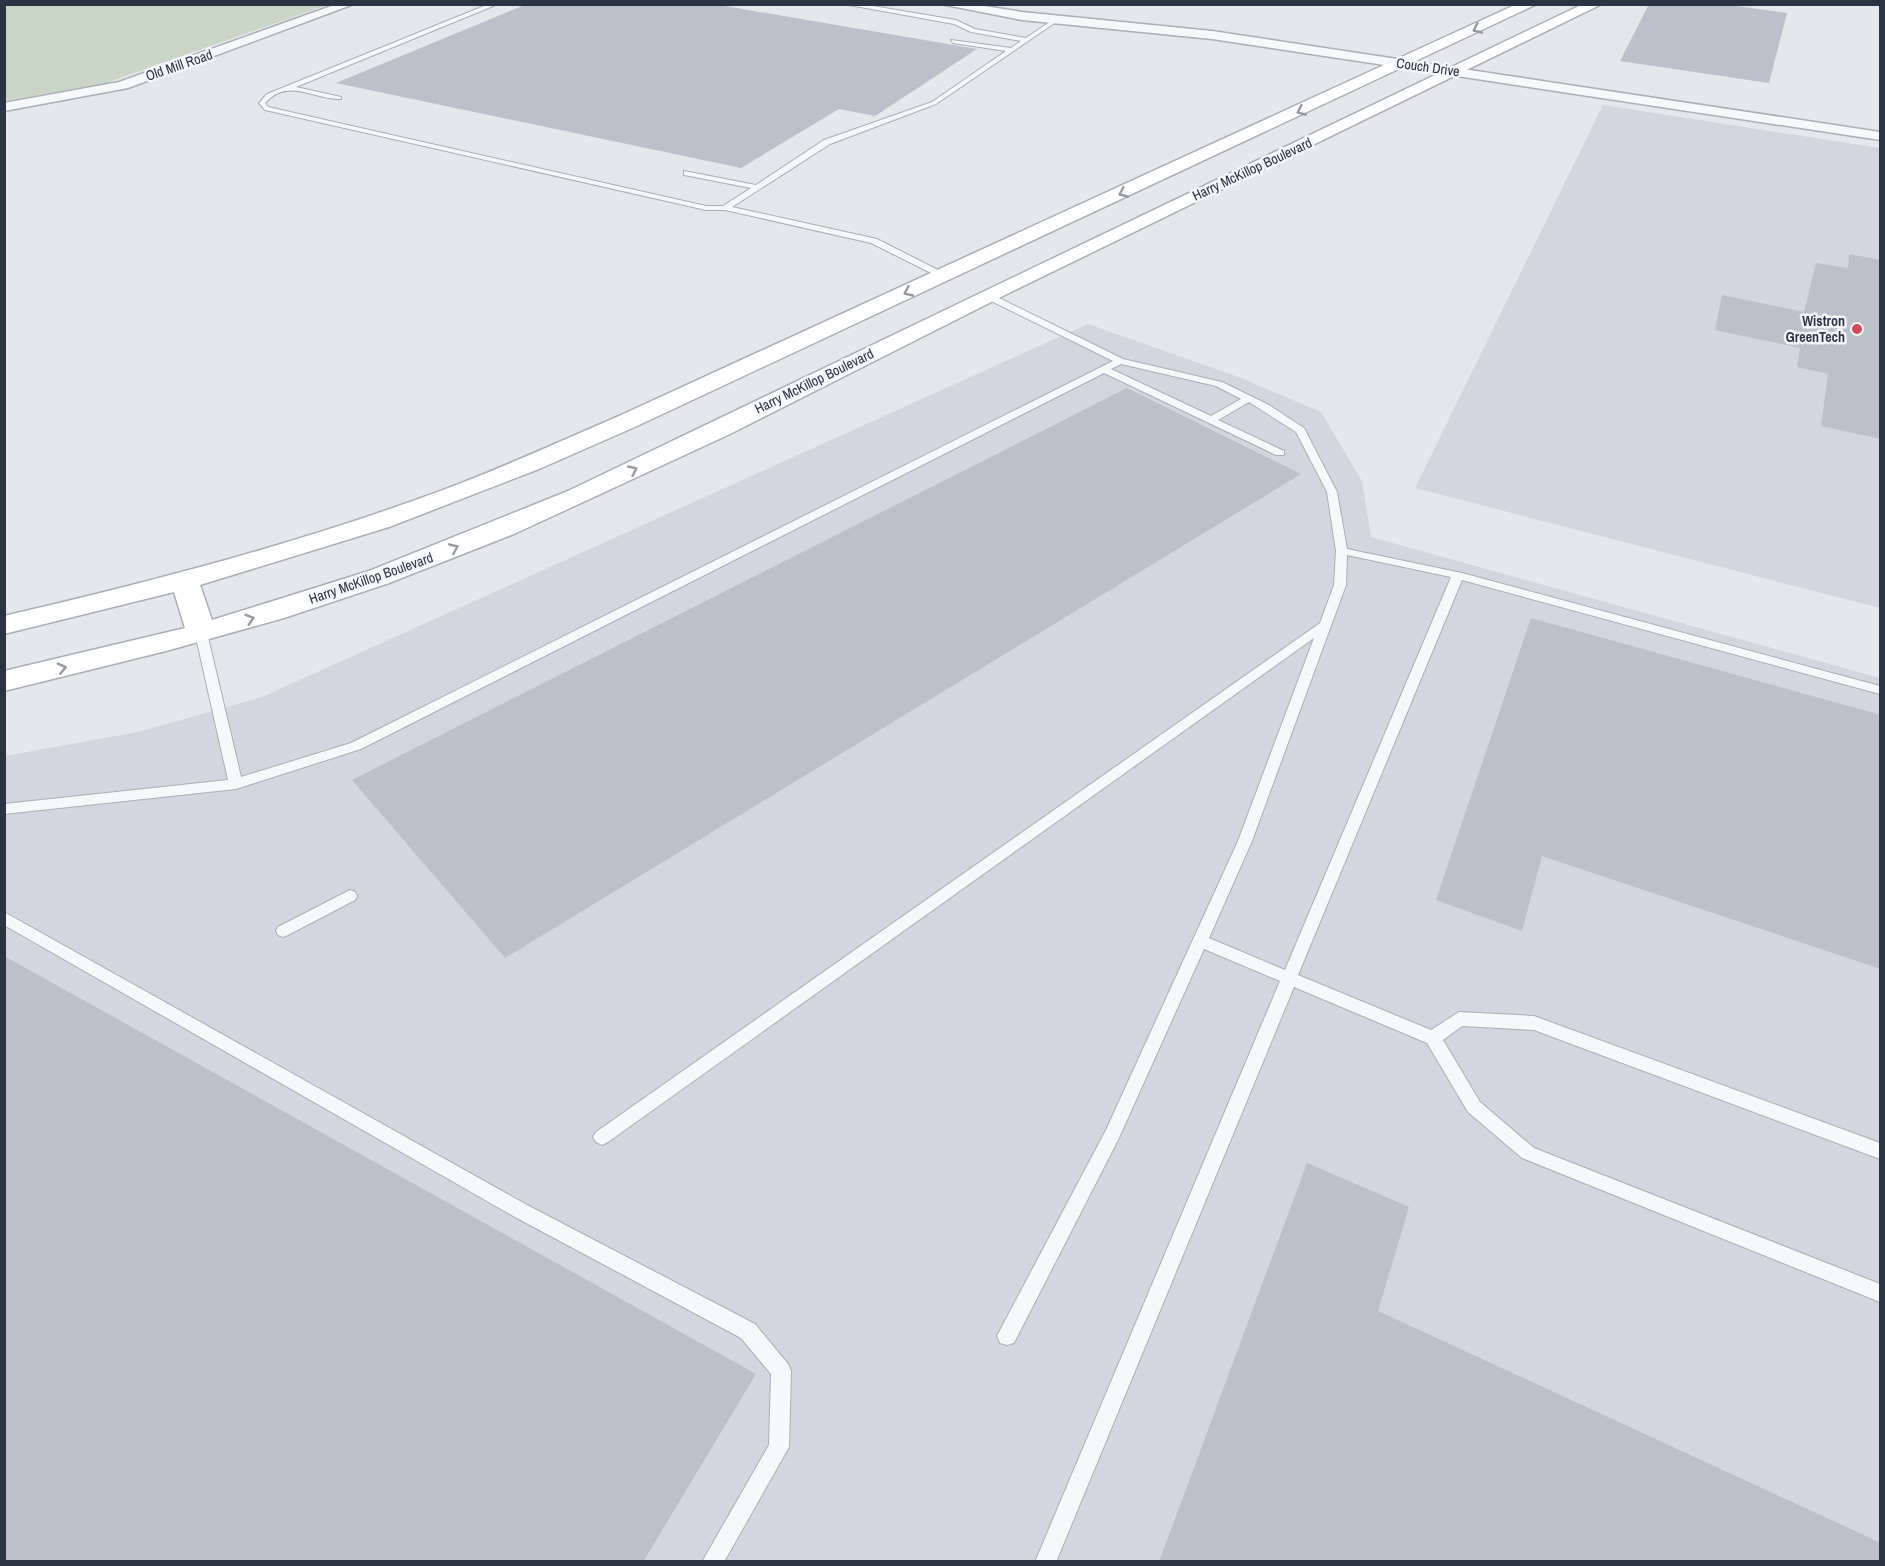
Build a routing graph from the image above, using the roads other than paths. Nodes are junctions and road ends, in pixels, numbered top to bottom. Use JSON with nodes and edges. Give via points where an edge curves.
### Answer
{"nodes":[{"id":1,"x":349,"y":4,"type":"edge"},
{"id":2,"x":495,"y":4,"type":"edge"},
{"id":3,"x":847,"y":4,"type":"edge"},
{"id":4,"x":946,"y":4,"type":"edge"},
{"id":5,"x":1530,"y":4,"type":"edge"},
{"id":6,"x":1595,"y":4,"type":"edge"},
{"id":7,"x":1056,"y":20,"type":"junction"},
{"id":8,"x":1027,"y":40,"type":"junction"},
{"id":9,"x":953,"y":41,"type":"dead end"},
{"id":10,"x":1012,"y":50,"type":"junction"},
{"id":11,"x":1402,"y":64,"type":"junction"},
{"id":12,"x":1458,"y":72,"type":"junction"},
{"id":13,"x":288,"y":87,"type":"junction"},
{"id":14,"x":339,"y":98,"type":"dead end"},
{"id":15,"x":4,"y":107,"type":"edge"},
{"id":16,"x":1881,"y":136,"type":"edge"},
{"id":17,"x":687,"y":172,"type":"dead end"},
{"id":18,"x":757,"y":187,"type":"junction"},
{"id":19,"x":725,"y":208,"type":"junction"},
{"id":20,"x":943,"y":276,"type":"junction"},
{"id":21,"x":988,"y":296,"type":"junction"},
{"id":22,"x":1120,"y":361,"type":"junction"},
{"id":23,"x":1104,"y":369,"type":"junction"},
{"id":24,"x":1249,"y":398,"type":"junction"},
{"id":25,"x":1211,"y":420,"type":"junction"},
{"id":26,"x":1280,"y":453,"type":"dead end"},
{"id":27,"x":1342,"y":551,"type":"junction"},
{"id":28,"x":1458,"y":575,"type":"junction"},
{"id":29,"x":185,"y":581,"type":"junction"},
{"id":30,"x":4,"y":625,"type":"edge"},
{"id":31,"x":1324,"y":625,"type":"junction"},
{"id":32,"x":201,"y":633,"type":"junction"},
{"id":33,"x":4,"y":681,"type":"edge"},
{"id":34,"x":1881,"y":690,"type":"edge"},
{"id":35,"x":236,"y":784,"type":"junction"},
{"id":36,"x":4,"y":809,"type":"edge"},
{"id":37,"x":350,"y":896,"type":"dead end"},
{"id":38,"x":4,"y":918,"type":"edge"},
{"id":39,"x":283,"y":931,"type":"dead end"},
{"id":40,"x":1200,"y":941,"type":"junction"},
{"id":41,"x":1289,"y":979,"type":"junction"},
{"id":42,"x":1433,"y":1038,"type":"junction"},
{"id":43,"x":602,"y":1137,"type":"dead end"},
{"id":44,"x":1881,"y":1151,"type":"edge"},
{"id":45,"x":1881,"y":1293,"type":"edge"},
{"id":46,"x":1007,"y":1336,"type":"dead end"},
{"id":47,"x":712,"y":1562,"type":"edge"},
{"id":48,"x":1045,"y":1562,"type":"edge"}],
"edges":[{"from":1,"to":15,"type":"street","name":"Old Mill Road","via":[[123,84]]},
{"from":2,"to":13,"type":"lane"},
{"from":3,"to":8,"type":"lane","via":[[956,22],[973,31]]},
{"from":4,"to":7,"type":"street","name":"Couch Drive"},
{"from":5,"to":11,"type":"main road","name":"Harry McKillop Boulevard","one_way":true},
{"from":6,"to":12,"type":"main road","name":"Harry McKillop Boulevard"},
{"from":7,"to":8,"type":"lane"},
{"from":7,"to":11,"type":"street","name":"Couch Drive","via":[[1195,33]]},
{"from":8,"to":10,"type":"lane"},
{"from":9,"to":10,"type":"lane"},
{"from":10,"to":18,"type":"lane","via":[[934,103],[827,142]]},
{"from":11,"to":12,"type":"street","name":"Couch Drive"},
{"from":11,"to":20,"type":"main road","name":"Harry McKillop Boulevard","one_way":true},
{"from":12,"to":16,"type":"street","name":"Couch Drive"},
{"from":12,"to":21,"type":"main road","name":"Harry McKillop Boulevard"},
{"from":13,"to":14,"type":"lane"},
{"from":13,"to":19,"type":"lane","via":[[269,95],[262,103],[266,108],[706,208]]},
{"from":17,"to":18,"type":"lane"},
{"from":18,"to":19,"type":"lane"},
{"from":19,"to":20,"type":"lane","via":[[874,241]]},
{"from":20,"to":21,"type":"main road"},
{"from":20,"to":29,"type":"main road","name":"Harry McKillop Boulevard","one_way":true,"via":[[509,472],[354,530]]},
{"from":21,"to":22,"type":"lane"},
{"from":32,"to":21,"type":"main road","name":"Harry McKillop Boulevard","one_way":true,"via":[[412,565],[569,500]]},
{"from":22,"to":23,"type":"lane"},
{"from":22,"to":24,"type":"lane","via":[[1219,384]]},
{"from":23,"to":25,"type":"lane"},
{"from":23,"to":35,"type":"lane","via":[[356,746]]},
{"from":24,"to":25,"type":"lane"},
{"from":24,"to":27,"type":"lane","via":[[1300,430],[1332,492]]},
{"from":25,"to":26,"type":"lane"},
{"from":27,"to":28,"type":"lane"},
{"from":27,"to":31,"type":"lane","via":[[1340,585]]},
{"from":28,"to":34,"type":"lane"},
{"from":28,"to":41,"type":"lane"},
{"from":29,"to":30,"type":"main road","name":"Harry McKillop Boulevard"},
{"from":29,"to":32,"type":"main road"},
{"from":31,"to":40,"type":"lane","via":[[1245,841]]},
{"from":31,"to":43,"type":"lane"},
{"from":33,"to":32,"type":"main road","name":"Harry McKillop Boulevard","one_way":true},
{"from":32,"to":35,"type":"lane"},
{"from":35,"to":36,"type":"lane"},
{"from":37,"to":39,"type":"lane"},
{"from":38,"to":47,"type":"lane","via":[[521,1211],[748,1331],[781,1371],[779,1447]]},
{"from":40,"to":41,"type":"lane"},
{"from":40,"to":46,"type":"lane","via":[[1112,1135]]},
{"from":41,"to":42,"type":"lane"},
{"from":41,"to":48,"type":"lane"},
{"from":42,"to":44,"type":"lane","via":[[1459,1019],[1534,1023]]},
{"from":42,"to":45,"type":"lane","via":[[1474,1107],[1528,1153]]}]}
